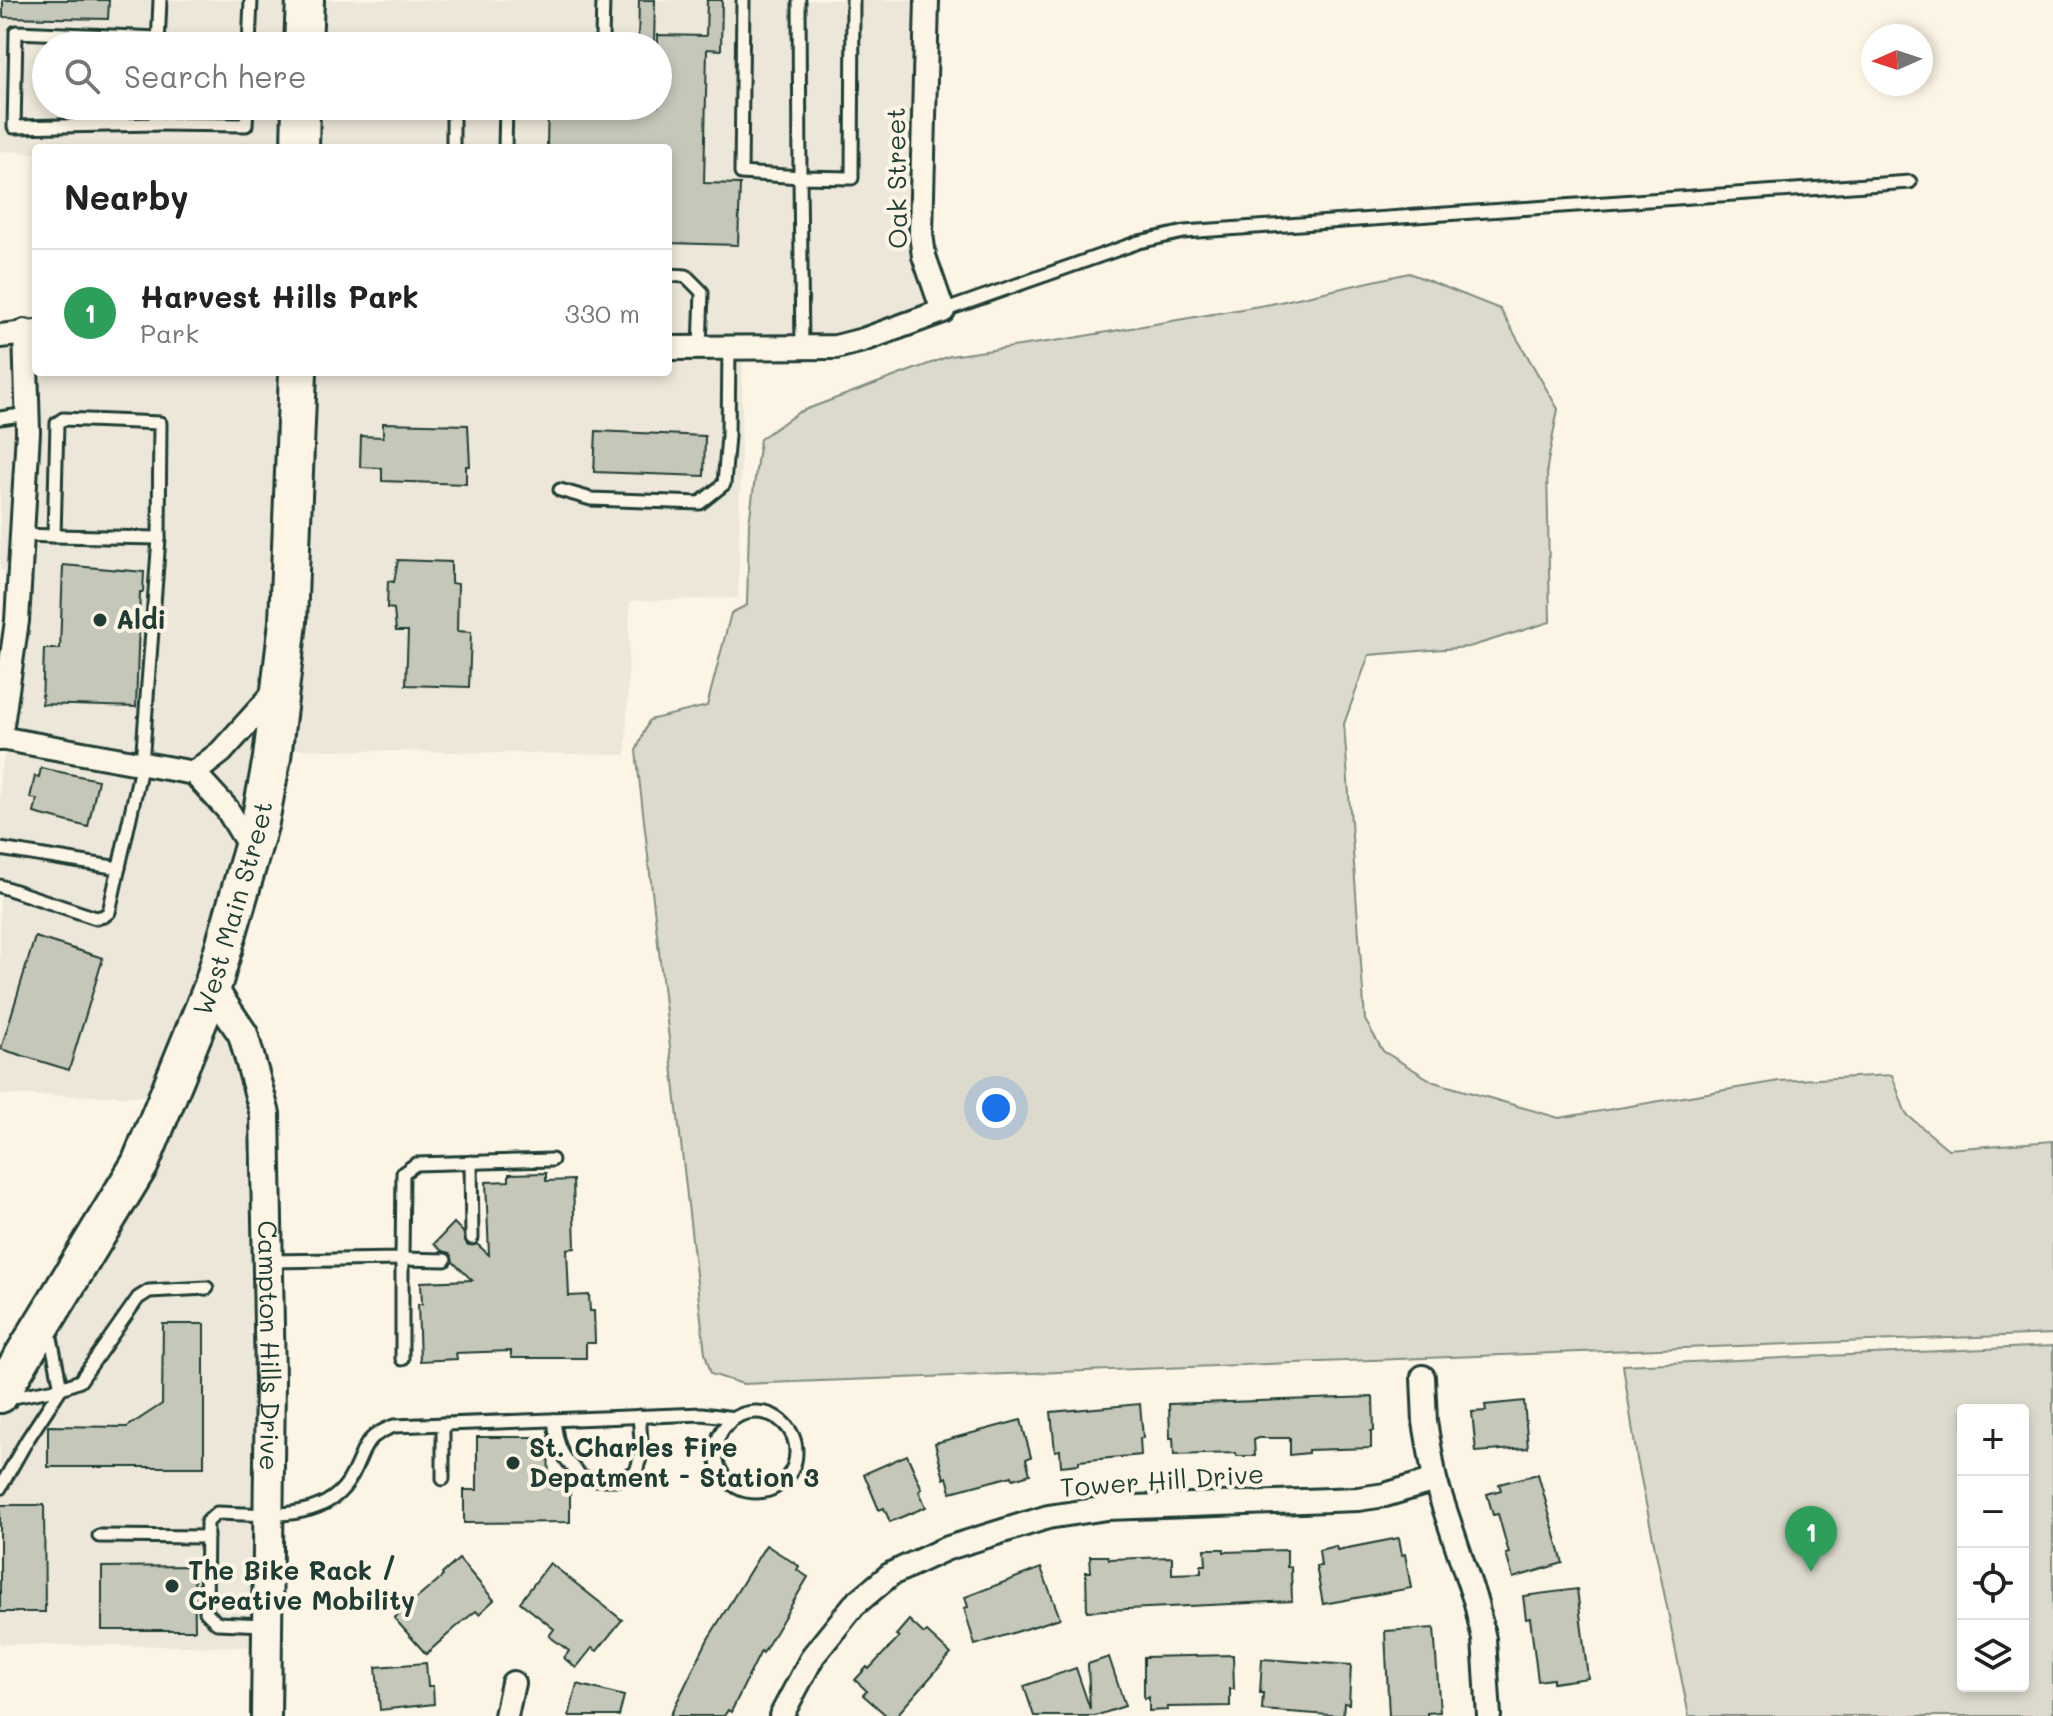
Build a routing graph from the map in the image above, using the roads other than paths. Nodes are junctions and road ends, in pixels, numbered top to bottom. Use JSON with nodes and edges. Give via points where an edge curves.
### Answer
{"nodes":[{"id":1,"x":160,"y":0,"type":"edge"},
{"id":2,"x":251,"y":0,"type":"edge"},
{"id":3,"x":305,"y":0,"type":"edge"},
{"id":4,"x":603,"y":0,"type":"edge"},
{"id":5,"x":743,"y":0,"type":"edge"},
{"id":6,"x":799,"y":0,"type":"edge"},
{"id":7,"x":853,"y":0,"type":"edge"},
{"id":8,"x":927,"y":0,"type":"edge"},
{"id":9,"x":158,"y":32,"type":"edge"},
{"id":10,"x":250,"y":32,"type":"edge"},
{"id":11,"x":304,"y":32,"type":"edge"},
{"id":12,"x":602,"y":32,"type":"edge"},
{"id":13,"x":32,"y":33,"type":"edge"},
{"id":14,"x":155,"y":120,"type":"edge"},
{"id":15,"x":246,"y":120,"type":"edge"},
{"id":16,"x":301,"y":120,"type":"edge"},
{"id":17,"x":453,"y":120,"type":"edge"},
{"id":18,"x":506,"y":120,"type":"edge"},
{"id":19,"x":155,"y":124,"type":"junction"},
{"id":20,"x":300,"y":144,"type":"edge"},
{"id":21,"x":453,"y":144,"type":"edge"},
{"id":22,"x":505,"y":144,"type":"edge"},
{"id":23,"x":800,"y":177,"type":"junction"},
{"id":24,"x":1910,"y":182,"type":"dead end"},
{"id":25,"x":672,"y":275,"type":"edge"},
{"id":26,"x":943,"y":311,"type":"junction"},
{"id":27,"x":31,"y":331,"type":"edge"},
{"id":28,"x":0,"y":336,"type":"edge"},
{"id":29,"x":672,"y":348,"type":"edge"},
{"id":30,"x":700,"y":348,"type":"junction"},
{"id":31,"x":729,"y":348,"type":"junction"},
{"id":32,"x":802,"y":349,"type":"junction"},
{"id":33,"x":298,"y":376,"type":"edge"},
{"id":34,"x":28,"y":414,"type":"junction"},
{"id":35,"x":0,"y":418,"type":"edge"},
{"id":36,"x":560,"y":490,"type":"dead end"},
{"id":37,"x":22,"y":535,"type":"junction"},
{"id":38,"x":54,"y":536,"type":"junction"},
{"id":39,"x":159,"y":538,"type":"junction"},
{"id":40,"x":281,"y":685,"type":"junction"},
{"id":41,"x":0,"y":738,"type":"edge"},
{"id":42,"x":142,"y":763,"type":"junction"},
{"id":43,"x":194,"y":773,"type":"junction"},
{"id":44,"x":0,"y":849,"type":"edge"},
{"id":45,"x":252,"y":850,"type":"junction"},
{"id":46,"x":119,"y":868,"type":"junction"},
{"id":47,"x":0,"y":886,"type":"edge"},
{"id":48,"x":212,"y":988,"type":"junction"},
{"id":49,"x":552,"y":1160,"type":"dead end"},
{"id":50,"x":471,"y":1162,"type":"junction"},
{"id":51,"x":472,"y":1238,"type":"dead end"},
{"id":52,"x":402,"y":1259,"type":"junction"},
{"id":53,"x":445,"y":1260,"type":"dead end"},
{"id":54,"x":269,"y":1261,"type":"junction"},
{"id":55,"x":207,"y":1288,"type":"dead end"},
{"id":56,"x":47,"y":1317,"type":"junction"},
{"id":57,"x":402,"y":1359,"type":"dead end"},
{"id":58,"x":1423,"y":1377,"type":"dead end"},
{"id":59,"x":61,"y":1388,"type":"junction"},
{"id":60,"x":0,"y":1394,"type":"edge"},
{"id":61,"x":0,"y":1400,"type":"edge"},
{"id":62,"x":639,"y":1416,"type":"junction"},
{"id":63,"x":735,"y":1418,"type":"junction"},
{"id":64,"x":554,"y":1420,"type":"junction"},
{"id":65,"x":443,"y":1424,"type":"junction"},
{"id":66,"x":443,"y":1479,"type":"dead end"},
{"id":67,"x":1435,"y":1480,"type":"junction"},
{"id":68,"x":0,"y":1488,"type":"edge"},
{"id":69,"x":269,"y":1514,"type":"junction"},
{"id":70,"x":99,"y":1536,"type":"dead end"},
{"id":71,"x":207,"y":1537,"type":"junction"},
{"id":72,"x":268,"y":1625,"type":"junction"},
{"id":73,"x":513,"y":1683,"type":"dead end"},
{"id":74,"x":266,"y":1716,"type":"edge"},
{"id":75,"x":506,"y":1716,"type":"edge"},
{"id":76,"x":781,"y":1716,"type":"edge"},
{"id":77,"x":1489,"y":1716,"type":"edge"}],
"edges":[{"from":1,"to":9,"type":"lane"},
{"from":2,"to":10,"type":"lane"},
{"from":3,"to":11,"type":"main road"},
{"from":4,"to":12,"type":"lane"},
{"from":5,"to":23,"type":"lane","via":[[741,173]]},
{"from":6,"to":23,"type":"lane"},
{"from":7,"to":23,"type":"lane","via":[[852,178]]},
{"from":8,"to":26,"type":"street","name":"Oak Street","via":[[921,234]]},
{"from":13,"to":19,"type":"lane","via":[[16,32],[14,127]]},
{"from":14,"to":19,"type":"lane"},
{"from":15,"to":19,"type":"lane","via":[[246,125]]},
{"from":16,"to":20,"type":"main road"},
{"from":17,"to":21,"type":"lane"},
{"from":18,"to":22,"type":"lane"},
{"from":23,"to":32,"type":"lane"},
{"from":24,"to":26,"type":"lane","via":[[1184,232],[1139,242]]},
{"from":25,"to":30,"type":"lane","via":[[686,276],[702,292]]},
{"from":26,"to":32,"type":"street","via":[[863,340]]},
{"from":27,"to":28,"type":"street"},
{"from":27,"to":34,"type":"street"},
{"from":29,"to":30,"type":"street"},
{"from":30,"to":31,"type":"street"},
{"from":31,"to":32,"type":"street"},
{"from":31,"to":36,"type":"lane","via":[[724,484],[700,503],[591,499]]},
{"from":33,"to":40,"type":"main road","name":"West Main Street"},
{"from":34,"to":35,"type":"lane"},
{"from":34,"to":37,"type":"street"},
{"from":37,"to":38,"type":"lane"},
{"from":37,"to":41,"type":"street","via":[[17,621]]},
{"from":38,"to":39,"type":"lane"},
{"from":38,"to":39,"type":"lane","via":[[56,430],[63,419],[160,423]]},
{"from":39,"to":42,"type":"lane"},
{"from":40,"to":43,"type":"street","via":[[221,752]]},
{"from":40,"to":45,"type":"main road","name":"West Main Street"},
{"from":41,"to":42,"type":"street"},
{"from":42,"to":43,"type":"street"},
{"from":42,"to":46,"type":"lane"},
{"from":43,"to":45,"type":"street","via":[[227,809]]},
{"from":44,"to":46,"type":"lane"},
{"from":45,"to":48,"type":"main road","name":"West Main Street"},
{"from":46,"to":47,"type":"lane","via":[[109,912],[96,918]]},
{"from":48,"to":54,"type":"street","name":"Campton Hills Drive","via":[[243,1034],[265,1114]]},
{"from":48,"to":56,"type":"main road","name":"West Main Street","via":[[140,1164]]},
{"from":49,"to":50,"type":"lane"},
{"from":50,"to":51,"type":"lane"},
{"from":50,"to":52,"type":"lane","via":[[416,1164],[403,1173]]},
{"from":52,"to":53,"type":"lane"},
{"from":52,"to":54,"type":"lane"},
{"from":52,"to":57,"type":"lane"},
{"from":54,"to":69,"type":"street","name":"Campton Hills Drive"},
{"from":55,"to":59,"type":"lane","via":[[149,1291],[138,1298],[80,1381]]},
{"from":56,"to":59,"type":"lane"},
{"from":56,"to":60,"type":"main road","name":"West Main Street"},
{"from":58,"to":67,"type":"street"},
{"from":59,"to":61,"type":"lane"},
{"from":59,"to":68,"type":"lane"},
{"from":62,"to":63,"type":"lane"},
{"from":62,"to":64,"type":"lane"},
{"from":62,"to":64,"type":"lane","via":[[642,1451],[636,1472],[618,1479],[584,1479],[576,1472],[556,1444]]},
{"from":63,"to":63,"type":"lane","via":[[718,1438],[717,1463],[723,1475],[743,1491],[768,1491],[780,1485],[795,1464],[797,1450],[786,1425],[762,1412]]},
{"from":64,"to":65,"type":"lane"},
{"from":65,"to":66,"type":"lane"},
{"from":65,"to":69,"type":"lane","via":[[394,1426],[375,1433],[340,1493],[316,1508]]},
{"from":67,"to":76,"type":"street","name":"Tower Hill Drive","via":[[1358,1499],[1107,1508],[1048,1517],[945,1549],[891,1574],[854,1605],[813,1656]]},
{"from":67,"to":77,"type":"street","via":[[1480,1621],[1488,1663]]},
{"from":69,"to":71,"type":"lane","via":[[217,1513],[207,1522]]},
{"from":69,"to":72,"type":"street","name":"Campton Hills Drive"},
{"from":70,"to":71,"type":"lane"},
{"from":71,"to":72,"type":"lane","via":[[206,1612],[217,1623]]},
{"from":72,"to":74,"type":"street","name":"Campton Hills Drive"},
{"from":73,"to":75,"type":"street"}]}
